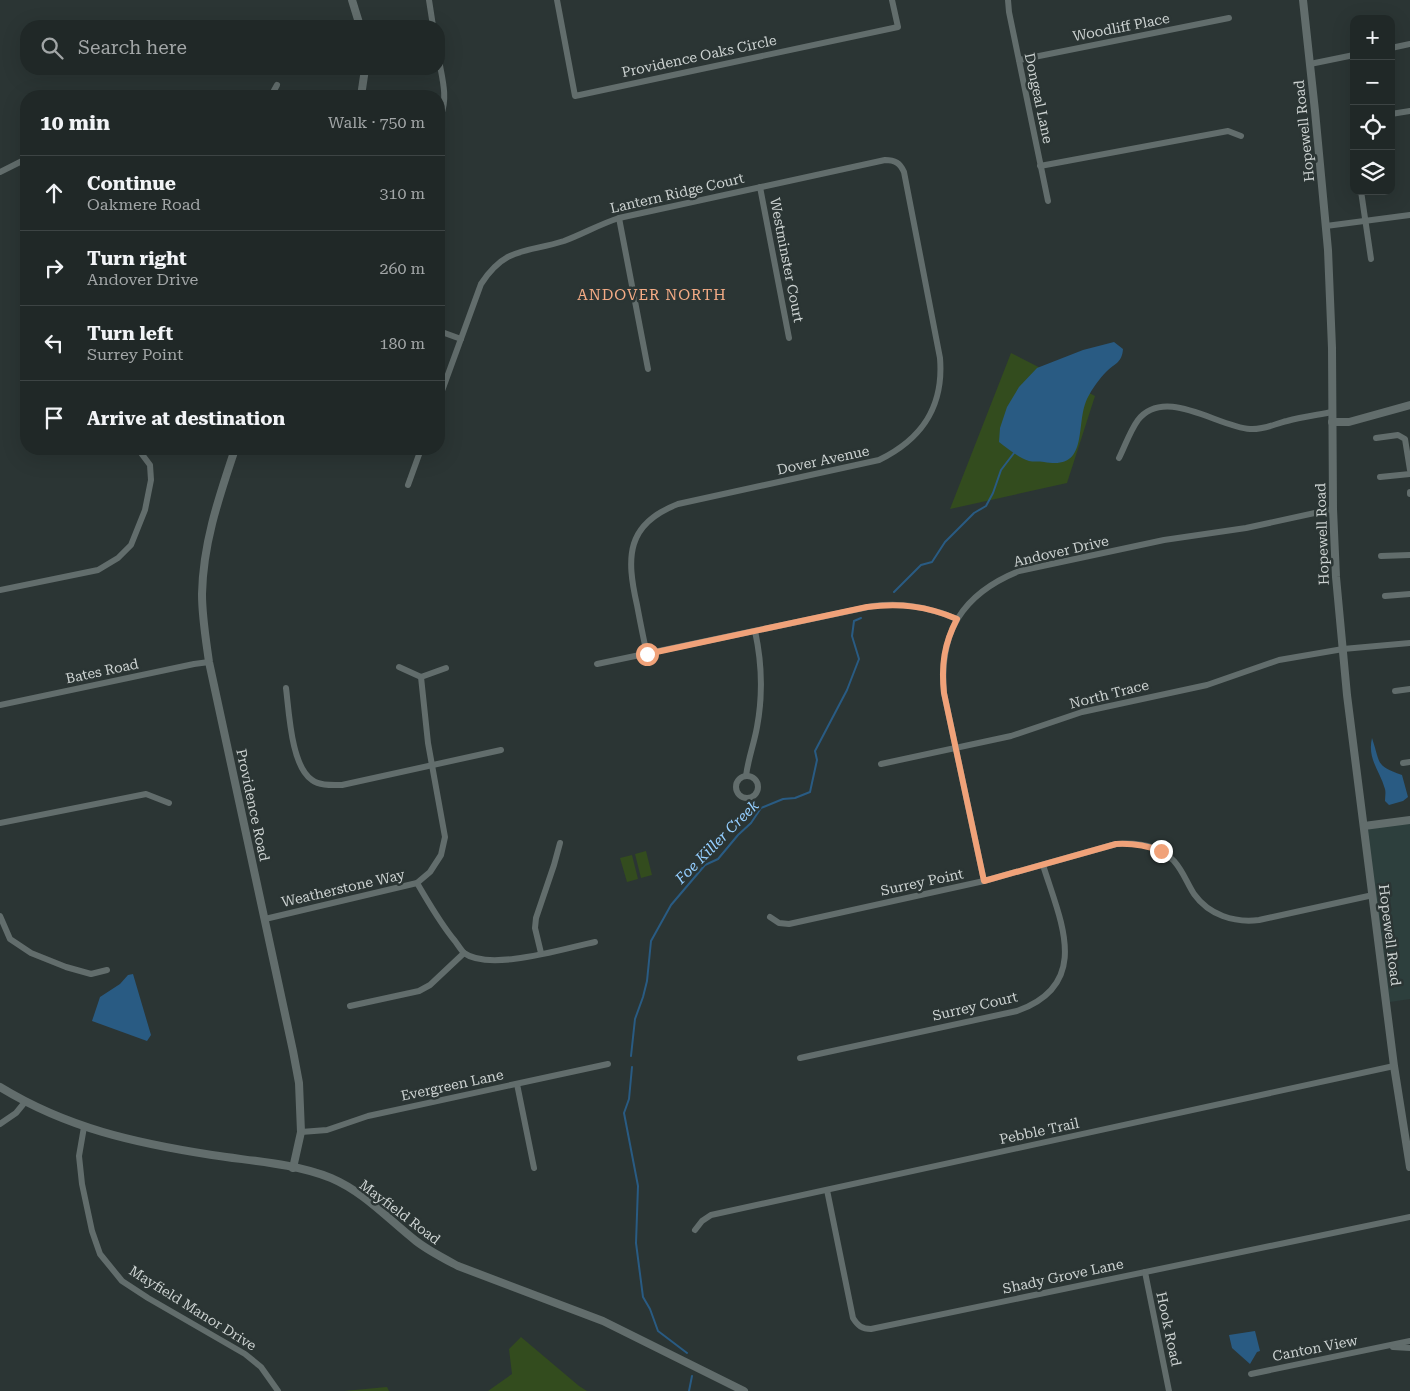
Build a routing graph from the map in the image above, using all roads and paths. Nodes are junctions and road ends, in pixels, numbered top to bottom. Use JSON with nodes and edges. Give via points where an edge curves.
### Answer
{"nodes":[{"id":1,"x":352,"y":0,"type":"edge"},
{"id":2,"x":429,"y":0,"type":"edge"},
{"id":3,"x":557,"y":0,"type":"edge"},
{"id":4,"x":892,"y":0,"type":"edge"},
{"id":5,"x":1008,"y":0,"type":"edge"},
{"id":6,"x":1303,"y":0,"type":"edge"},
{"id":7,"x":1229,"y":18,"type":"dead end"},
{"id":8,"x":358,"y":20,"type":"edge"},
{"id":9,"x":432,"y":20,"type":"edge"},
{"id":10,"x":1410,"y":44,"type":"edge"},
{"id":11,"x":1395,"y":47,"type":"edge"},
{"id":12,"x":1350,"y":56,"type":"edge"},
{"id":13,"x":1018,"y":60,"type":"junction"},
{"id":14,"x":1310,"y":64,"type":"junction"},
{"id":15,"x":363,"y":75,"type":"edge"},
{"id":16,"x":441,"y":75,"type":"edge"},
{"id":17,"x":277,"y":85,"type":"dead end"},
{"id":18,"x":274,"y":90,"type":"edge"},
{"id":19,"x":362,"y":90,"type":"edge"},
{"id":20,"x":444,"y":90,"type":"edge"},
{"id":21,"x":1410,"y":111,"type":"edge"},
{"id":22,"x":1395,"y":113,"type":"edge"},
{"id":23,"x":1241,"y":136,"type":"dead end"},
{"id":24,"x":20,"y":162,"type":"edge"},
{"id":25,"x":897,"y":162,"type":"joint"},
{"id":26,"x":1040,"y":166,"type":"junction"},
{"id":27,"x":0,"y":172,"type":"edge"},
{"id":28,"x":760,"y":187,"type":"junction"},
{"id":29,"x":1362,"y":195,"type":"edge"},
{"id":30,"x":1048,"y":201,"type":"dead end"},
{"id":31,"x":1410,"y":214,"type":"edge"},
{"id":32,"x":618,"y":218,"type":"junction"},
{"id":33,"x":1365,"y":221,"type":"junction"},
{"id":34,"x":1326,"y":226,"type":"junction"},
{"id":35,"x":1371,"y":259,"type":"dead end"},
{"id":36,"x":445,"y":333,"type":"edge"},
{"id":37,"x":789,"y":338,"type":"dead end"},
{"id":38,"x":461,"y":339,"type":"junction"},
{"id":39,"x":648,"y":369,"type":"dead end"},
{"id":40,"x":445,"y":383,"type":"edge"},
{"id":41,"x":1410,"y":406,"type":"edge"},
{"id":42,"x":1332,"y":412,"type":"junction"},
{"id":43,"x":1332,"y":422,"type":"junction"},
{"id":44,"x":1376,"y":438,"type":"dead end"},
{"id":45,"x":142,"y":455,"type":"edge"},
{"id":46,"x":234,"y":455,"type":"edge"},
{"id":47,"x":419,"y":455,"type":"edge"},
{"id":48,"x":1119,"y":458,"type":"dead end"},
{"id":49,"x":1410,"y":472,"type":"edge"},
{"id":50,"x":1380,"y":477,"type":"dead end"},
{"id":51,"x":408,"y":485,"type":"dead end"},
{"id":52,"x":1333,"y":509,"type":"junction"},
{"id":53,"x":1410,"y":555,"type":"edge"},
{"id":54,"x":1381,"y":556,"type":"dead end"},
{"id":55,"x":0,"y":590,"type":"edge"},
{"id":56,"x":1410,"y":594,"type":"edge"},
{"id":57,"x":1385,"y":596,"type":"dead end"},
{"id":58,"x":957,"y":619,"type":"junction"},
{"id":59,"x":755,"y":631,"type":"junction"},
{"id":60,"x":1410,"y":643,"type":"edge"},
{"id":61,"x":1343,"y":649,"type":"junction"},
{"id":62,"x":647,"y":654,"type":"junction"},
{"id":63,"x":209,"y":662,"type":"junction"},
{"id":64,"x":597,"y":664,"type":"dead end"},
{"id":65,"x":399,"y":667,"type":"dead end"},
{"id":66,"x":446,"y":668,"type":"dead end"},
{"id":67,"x":421,"y":677,"type":"junction"},
{"id":68,"x":286,"y":688,"type":"dead end"},
{"id":69,"x":1410,"y":689,"type":"edge"},
{"id":70,"x":1394,"y":691,"type":"dead end"},
{"id":71,"x":0,"y":705,"type":"edge"},
{"id":72,"x":956,"y":749,"type":"junction"},
{"id":73,"x":501,"y":750,"type":"dead end"},
{"id":74,"x":432,"y":764,"type":"junction"},
{"id":75,"x":880,"y":764,"type":"dead end"},
{"id":76,"x":746,"y":776,"type":"dead end"},
{"id":77,"x":169,"y":803,"type":"dead end"},
{"id":78,"x":1410,"y":820,"type":"edge"},
{"id":79,"x":0,"y":823,"type":"edge"},
{"id":80,"x":1364,"y":826,"type":"junction"},
{"id":81,"x":560,"y":843,"type":"dead end"},
{"id":82,"x":1043,"y":865,"type":"junction"},
{"id":83,"x":984,"y":881,"type":"junction"},
{"id":84,"x":417,"y":883,"type":"junction"},
{"id":85,"x":1372,"y":896,"type":"junction"},
{"id":86,"x":0,"y":916,"type":"edge"},
{"id":87,"x":770,"y":917,"type":"dead end"},
{"id":88,"x":265,"y":919,"type":"junction"},
{"id":89,"x":596,"y":942,"type":"dead end"},
{"id":90,"x":464,"y":953,"type":"junction"},
{"id":91,"x":541,"y":954,"type":"junction"},
{"id":92,"x":107,"y":970,"type":"dead end"},
{"id":93,"x":350,"y":1006,"type":"dead end"},
{"id":94,"x":800,"y":1058,"type":"dead end"},
{"id":95,"x":608,"y":1064,"type":"dead end"},
{"id":96,"x":1394,"y":1066,"type":"junction"},
{"id":97,"x":517,"y":1084,"type":"junction"},
{"id":98,"x":0,"y":1088,"type":"edge"},
{"id":99,"x":24,"y":1102,"type":"junction"},
{"id":100,"x":0,"y":1124,"type":"edge"},
{"id":101,"x":84,"y":1127,"type":"junction"},
{"id":102,"x":301,"y":1132,"type":"junction"},
{"id":103,"x":1410,"y":1167,"type":"edge"},
{"id":104,"x":293,"y":1168,"type":"junction"},
{"id":105,"x":534,"y":1168,"type":"dead end"},
{"id":106,"x":827,"y":1190,"type":"junction"},
{"id":107,"x":1410,"y":1217,"type":"edge"},
{"id":108,"x":695,"y":1230,"type":"dead end"},
{"id":109,"x":1145,"y":1272,"type":"junction"},
{"id":110,"x":1410,"y":1341,"type":"edge"},
{"id":111,"x":1384,"y":1347,"type":"junction"},
{"id":112,"x":1410,"y":1348,"type":"edge"},
{"id":113,"x":1251,"y":1374,"type":"dead end"},
{"id":114,"x":278,"y":1391,"type":"edge"},
{"id":115,"x":744,"y":1391,"type":"edge"},
{"id":116,"x":1169,"y":1391,"type":"edge"}],
"edges":[{"from":1,"to":8,"type":"street"},
{"from":2,"to":9,"type":"street"},
{"from":3,"to":4,"type":"street","name":"Providence Oaks Circle","via":[[574,96],[898,27]]},
{"from":5,"to":13,"type":"street","name":"Dongeal Lane"},
{"from":6,"to":14,"type":"street","name":"Hopewell Road"},
{"from":7,"to":13,"type":"street","name":"Woodliff Place"},
{"from":10,"to":11,"type":"street"},
{"from":12,"to":14,"type":"street"},
{"from":13,"to":26,"type":"street","name":"Dongeal Lane"},
{"from":14,"to":34,"type":"street","name":"Hopewell Road"},
{"from":15,"to":19,"type":"street"},
{"from":16,"to":20,"type":"street"},
{"from":17,"to":18,"type":"street"},
{"from":21,"to":22,"type":"street"},
{"from":23,"to":26,"type":"street","via":[[1228,131]]},
{"from":24,"to":27,"type":"street"},
{"from":25,"to":28,"type":"street","name":"Lantern Ridge Court","via":[[885,160]]},
{"from":25,"to":62,"type":"street","name":"Dover Avenue","via":[[904,172],[940,358],[940,386],[931,414],[910,442],[879,460],[678,504],[653,517],[636,538],[630,564]]},
{"from":26,"to":30,"type":"street","name":"Dongeal Lane"},
{"from":28,"to":32,"type":"street","name":"Lantern Ridge Court"},
{"from":28,"to":37,"type":"street","name":"Westminster Court"},
{"from":29,"to":33,"type":"street"},
{"from":31,"to":33,"type":"street"},
{"from":32,"to":38,"type":"street","name":"Lantern Ridge Court","via":[[564,241],[517,252],[500,261],[481,284]]},
{"from":32,"to":39,"type":"street"},
{"from":33,"to":34,"type":"street"},
{"from":33,"to":35,"type":"street"},
{"from":34,"to":42,"type":"street","name":"Hopewell Road"},
{"from":36,"to":38,"type":"street"},
{"from":38,"to":40,"type":"street","name":"Lantern Ridge Court"},
{"from":41,"to":43,"type":"street","via":[[1349,422]]},
{"from":42,"to":43,"type":"street","name":"Hopewell Road"},
{"from":42,"to":48,"type":"street","via":[[1248,429],[1189,410],[1153,409],[1137,421]]},
{"from":43,"to":52,"type":"street","name":"Hopewell Road"},
{"from":44,"to":49,"type":"street","via":[[1398,435],[1405,439]]},
{"from":45,"to":55,"type":"street","via":[[150,466],[151,480],[145,510],[131,544],[118,558],[98,570]]},
{"from":46,"to":63,"type":"street","name":"Providence Road","via":[[212,520],[204,561],[202,603]]},
{"from":47,"to":51,"type":"street"},
{"from":49,"to":50,"type":"street"},
{"from":52,"to":58,"type":"street","name":"Andover Drive","via":[[1246,528],[1164,540],[1019,572],[983,590]]},
{"from":52,"to":61,"type":"street","name":"Hopewell Road"},
{"from":53,"to":54,"type":"street"},
{"from":56,"to":57,"type":"street"},
{"from":58,"to":59,"type":"street","via":[[923,607],[886,605]]},
{"from":58,"to":72,"type":"street","name":"Andover Drive","via":[[946,645],[942,673]]},
{"from":59,"to":62,"type":"street"},
{"from":59,"to":76,"type":"street","via":[[761,664],[761,697]]},
{"from":60,"to":61,"type":"street","name":"North Trace"},
{"from":61,"to":72,"type":"street","name":"North Trace","via":[[1279,660],[1206,685],[1082,712],[1011,736]]},
{"from":61,"to":80,"type":"street","name":"Hopewell Road"},
{"from":62,"to":64,"type":"street"},
{"from":63,"to":71,"type":"street","name":"Bates Road"},
{"from":63,"to":88,"type":"street","name":"Providence Road"},
{"from":65,"to":67,"type":"street"},
{"from":66,"to":67,"type":"street"},
{"from":67,"to":74,"type":"street","name":"Weatherstone Way"},
{"from":68,"to":74,"type":"street","via":[[296,754],[312,780],[342,784]]},
{"from":69,"to":70,"type":"street"},
{"from":72,"to":75,"type":"street","name":"North Trace"},
{"from":72,"to":83,"type":"street","name":"Andover Drive"},
{"from":73,"to":74,"type":"street"},
{"from":74,"to":84,"type":"street","name":"Weatherstone Way","via":[[446,837],[441,854]]},
{"from":77,"to":79,"type":"street","via":[[146,794]]},
{"from":78,"to":80,"type":"street"},
{"from":80,"to":85,"type":"street","name":"Hopewell Road"},
{"from":81,"to":91,"type":"street","via":[[536,918]]},
{"from":82,"to":83,"type":"street","name":"Surrey Point"},
{"from":82,"to":85,"type":"street","name":"Surrey Point","via":[[1116,844],[1146,845],[1173,861],[1207,908],[1223,917],[1240,921],[1259,920]]},
{"from":82,"to":94,"type":"street","name":"Surrey Court","via":[[1064,933],[1066,950],[1060,977],[1042,999],[1017,1011]]},
{"from":83,"to":87,"type":"street","name":"Surrey Point","via":[[789,924],[778,923]]},
{"from":84,"to":88,"type":"street","name":"Weatherstone Way"},
{"from":84,"to":90,"type":"street","via":[[443,927]]},
{"from":85,"to":96,"type":"street","name":"Hopewell Road"},
{"from":86,"to":92,"type":"street","via":[[10,939],[31,953],[91,974]]},
{"from":88,"to":102,"type":"street","name":"Providence Road","via":[[299,1083]]},
{"from":89,"to":91,"type":"street"},
{"from":90,"to":91,"type":"street","via":[[484,960]]},
{"from":90,"to":93,"type":"street","via":[[430,985],[419,991]]},
{"from":95,"to":97,"type":"street","name":"Evergreen Lane"},
{"from":96,"to":103,"type":"street","name":"Hopewell Road"},
{"from":96,"to":106,"type":"street","name":"Pebble Trail"},
{"from":97,"to":102,"type":"street","name":"Evergreen Lane","via":[[368,1116],[327,1130]]},
{"from":97,"to":105,"type":"street"},
{"from":98,"to":99,"type":"street","name":"Mayfield Road"},
{"from":99,"to":100,"type":"street","via":[[16,1113]]},
{"from":99,"to":101,"type":"street","name":"Mayfield Road"},
{"from":101,"to":104,"type":"street","name":"Mayfield Road","via":[[172,1148]]},
{"from":101,"to":114,"type":"street","name":"Mayfield Manor Drive","via":[[80,1156],[82,1184],[100,1254],[122,1281],[245,1354],[261,1367]]},
{"from":102,"to":104,"type":"street","name":"Providence Road"},
{"from":104,"to":115,"type":"street","name":"Mayfield Road","via":[[332,1178],[369,1200],[417,1241],[458,1266],[603,1321]]},
{"from":106,"to":108,"type":"street","name":"Pebble Trail","via":[[711,1215]]},
{"from":106,"to":109,"type":"street","name":"Shady Grove Lane","via":[[853,1318],[864,1329]]},
{"from":107,"to":109,"type":"street","name":"Shady Grove Lane"},
{"from":109,"to":116,"type":"street","name":"Hook Road"},
{"from":110,"to":111,"type":"street","name":"Canton View"},
{"from":111,"to":112,"type":"street","name":"Canton View"},
{"from":111,"to":113,"type":"street","name":"Canton View"}]}
